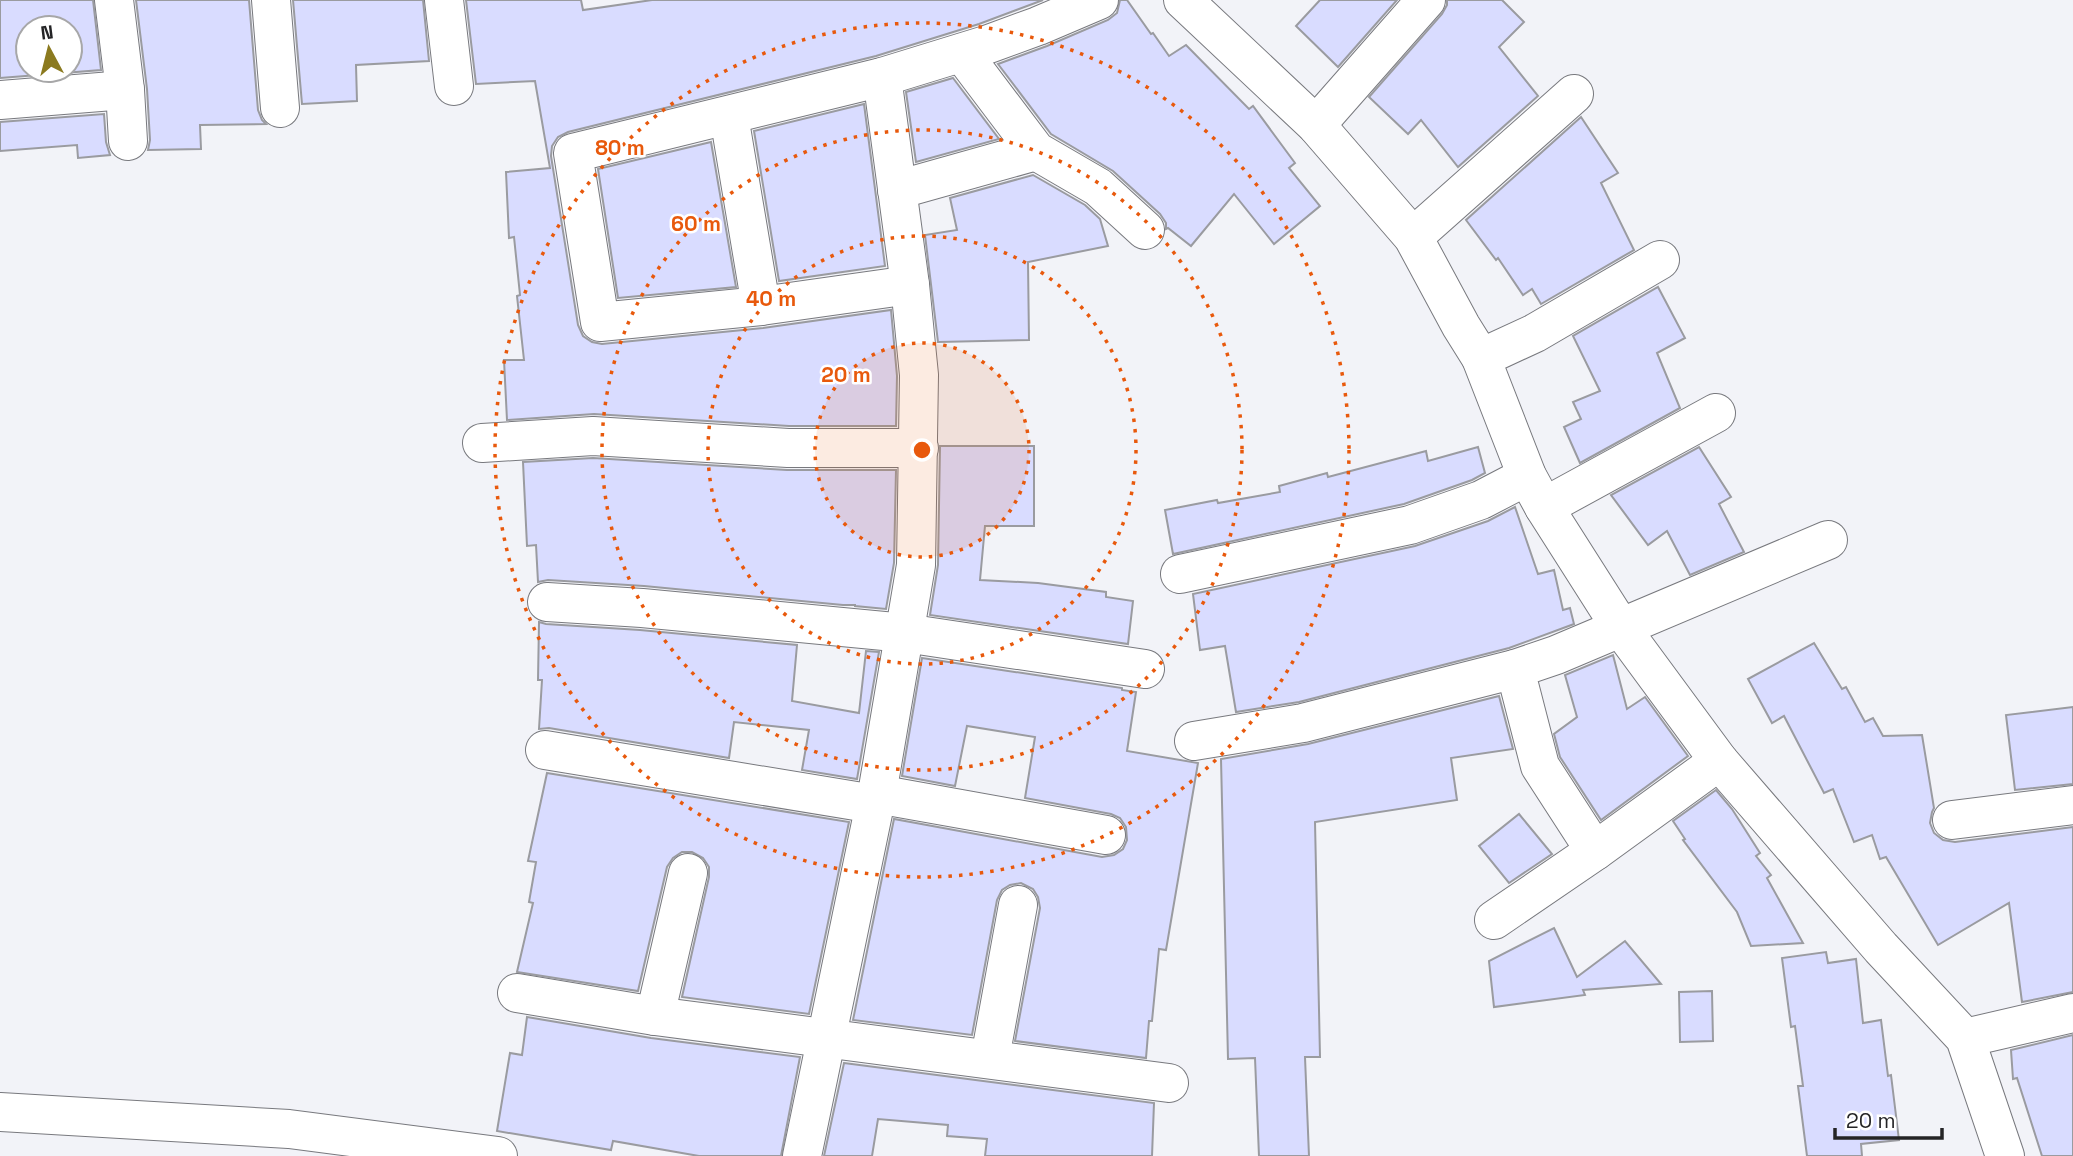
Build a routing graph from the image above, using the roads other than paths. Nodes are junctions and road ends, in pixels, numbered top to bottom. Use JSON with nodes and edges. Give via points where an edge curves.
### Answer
{"nodes":[{"id":1,"x":114,"y":0,"type":"edge"},
{"id":2,"x":271,"y":0,"type":"edge"},
{"id":3,"x":444,"y":0,"type":"edge"},
{"id":4,"x":1099,"y":0,"type":"edge"},
{"id":5,"x":1184,"y":0,"type":"edge"},
{"id":6,"x":1426,"y":0,"type":"edge"},
{"id":7,"x":962,"y":53,"type":"junction"},
{"id":8,"x":882,"y":77,"type":"junction"},
{"id":9,"x":454,"y":86,"type":"dead end"},
{"id":10,"x":125,"y":90,"type":"junction"},
{"id":11,"x":1574,"y":94,"type":"dead end"},
{"id":12,"x":0,"y":100,"type":"edge"},
{"id":13,"x":280,"y":108,"type":"dead end"},
{"id":14,"x":729,"y":116,"type":"junction"},
{"id":15,"x":1316,"y":125,"type":"junction"},
{"id":16,"x":128,"y":141,"type":"dead end"},
{"id":17,"x":1036,"y":151,"type":"junction"},
{"id":18,"x":897,"y":190,"type":"junction"},
{"id":19,"x":1146,"y":230,"type":"dead end"},
{"id":20,"x":1413,"y":237,"type":"junction"},
{"id":21,"x":1660,"y":260,"type":"dead end"},
{"id":22,"x":910,"y":285,"type":"junction"},
{"id":23,"x":761,"y":306,"type":"junction"},
{"id":24,"x":1481,"y":358,"type":"junction"},
{"id":25,"x":1716,"y":413,"type":"dead end"},
{"id":26,"x":482,"y":443,"type":"dead end"},
{"id":27,"x":919,"y":448,"type":"junction"},
{"id":28,"x":1536,"y":491,"type":"junction"},
{"id":29,"x":1828,"y":540,"type":"dead end"},
{"id":30,"x":1181,"y":574,"type":"dead end"},
{"id":31,"x":547,"y":602,"type":"dead end"},
{"id":32,"x":1621,"y":628,"type":"junction"},
{"id":33,"x":905,"y":633,"type":"junction"},
{"id":34,"x":1145,"y":669,"type":"dead end"},
{"id":35,"x":1515,"y":669,"type":"junction"},
{"id":36,"x":1194,"y":741,"type":"dead end"},
{"id":37,"x":545,"y":750,"type":"dead end"},
{"id":38,"x":1719,"y":761,"type":"junction"},
{"id":39,"x":876,"y":799,"type":"junction"},
{"id":40,"x":2073,"y":805,"type":"edge"},
{"id":41,"x":1952,"y":820,"type":"dead end"},
{"id":42,"x":1106,"y":835,"type":"dead end"},
{"id":43,"x":1595,"y":851,"type":"junction"},
{"id":44,"x":688,"y":873,"type":"dead end"},
{"id":45,"x":1018,"y":905,"type":"dead end"},
{"id":46,"x":1494,"y":920,"type":"dead end"},
{"id":47,"x":517,"y":993,"type":"dead end"},
{"id":48,"x":2073,"y":1013,"type":"edge"},
{"id":49,"x":655,"y":1016,"type":"junction"},
{"id":50,"x":825,"y":1038,"type":"junction"},
{"id":51,"x":1965,"y":1038,"type":"junction"},
{"id":52,"x":990,"y":1058,"type":"junction"},
{"id":53,"x":1170,"y":1083,"type":"dead end"},
{"id":54,"x":0,"y":1112,"type":"edge"},
{"id":55,"x":289,"y":1142,"type":"edge"},
{"id":56,"x":498,"y":1156,"type":"edge"},
{"id":57,"x":802,"y":1156,"type":"edge"},
{"id":58,"x":2005,"y":1156,"type":"edge"}],
"edges":[{"from":1,"to":10,"type":"street"},
{"from":2,"to":13,"type":"street"},
{"from":3,"to":9,"type":"street"},
{"from":4,"to":7,"type":"street"},
{"from":5,"to":15,"type":"street"},
{"from":6,"to":15,"type":"street"},
{"from":7,"to":8,"type":"street"},
{"from":7,"to":17,"type":"street"},
{"from":8,"to":14,"type":"street"},
{"from":8,"to":18,"type":"street"},
{"from":10,"to":12,"type":"street"},
{"from":10,"to":16,"type":"street"},
{"from":11,"to":20,"type":"street"},
{"from":14,"to":23,"type":"street"},
{"from":14,"to":23,"type":"street","via":[[573,153],[600,322]]},
{"from":15,"to":20,"type":"street"},
{"from":17,"to":18,"type":"street"},
{"from":17,"to":19,"type":"street","via":[[1098,187]]},
{"from":18,"to":22,"type":"street"},
{"from":20,"to":24,"type":"street"},
{"from":21,"to":24,"type":"street","via":[[1535,333]]},
{"from":22,"to":23,"type":"street"},
{"from":22,"to":27,"type":"street","via":[[919,375]]},
{"from":24,"to":28,"type":"street"},
{"from":25,"to":28,"type":"street"},
{"from":26,"to":27,"type":"street","via":[[593,436],[788,448]]},
{"from":27,"to":33,"type":"street","via":[[916,565]]},
{"from":28,"to":30,"type":"street","via":[[1481,499],[1410,525]]},
{"from":28,"to":32,"type":"street"},
{"from":29,"to":32,"type":"street"},
{"from":31,"to":33,"type":"street"},
{"from":32,"to":35,"type":"street"},
{"from":32,"to":38,"type":"street"},
{"from":33,"to":34,"type":"street"},
{"from":33,"to":39,"type":"street"},
{"from":35,"to":36,"type":"street","via":[[1303,723]]},
{"from":35,"to":43,"type":"street","via":[[1540,766]]},
{"from":37,"to":39,"type":"street"},
{"from":38,"to":43,"type":"street"},
{"from":38,"to":51,"type":"street"},
{"from":39,"to":42,"type":"street"},
{"from":39,"to":50,"type":"street"},
{"from":40,"to":41,"type":"street"},
{"from":43,"to":46,"type":"street"},
{"from":44,"to":49,"type":"street"},
{"from":45,"to":52,"type":"street"},
{"from":47,"to":49,"type":"street"},
{"from":48,"to":51,"type":"street"},
{"from":49,"to":50,"type":"street"},
{"from":50,"to":52,"type":"street"},
{"from":50,"to":57,"type":"street"},
{"from":51,"to":58,"type":"street"},
{"from":52,"to":53,"type":"street"},
{"from":54,"to":55,"type":"street"},
{"from":55,"to":56,"type":"street"}]}
